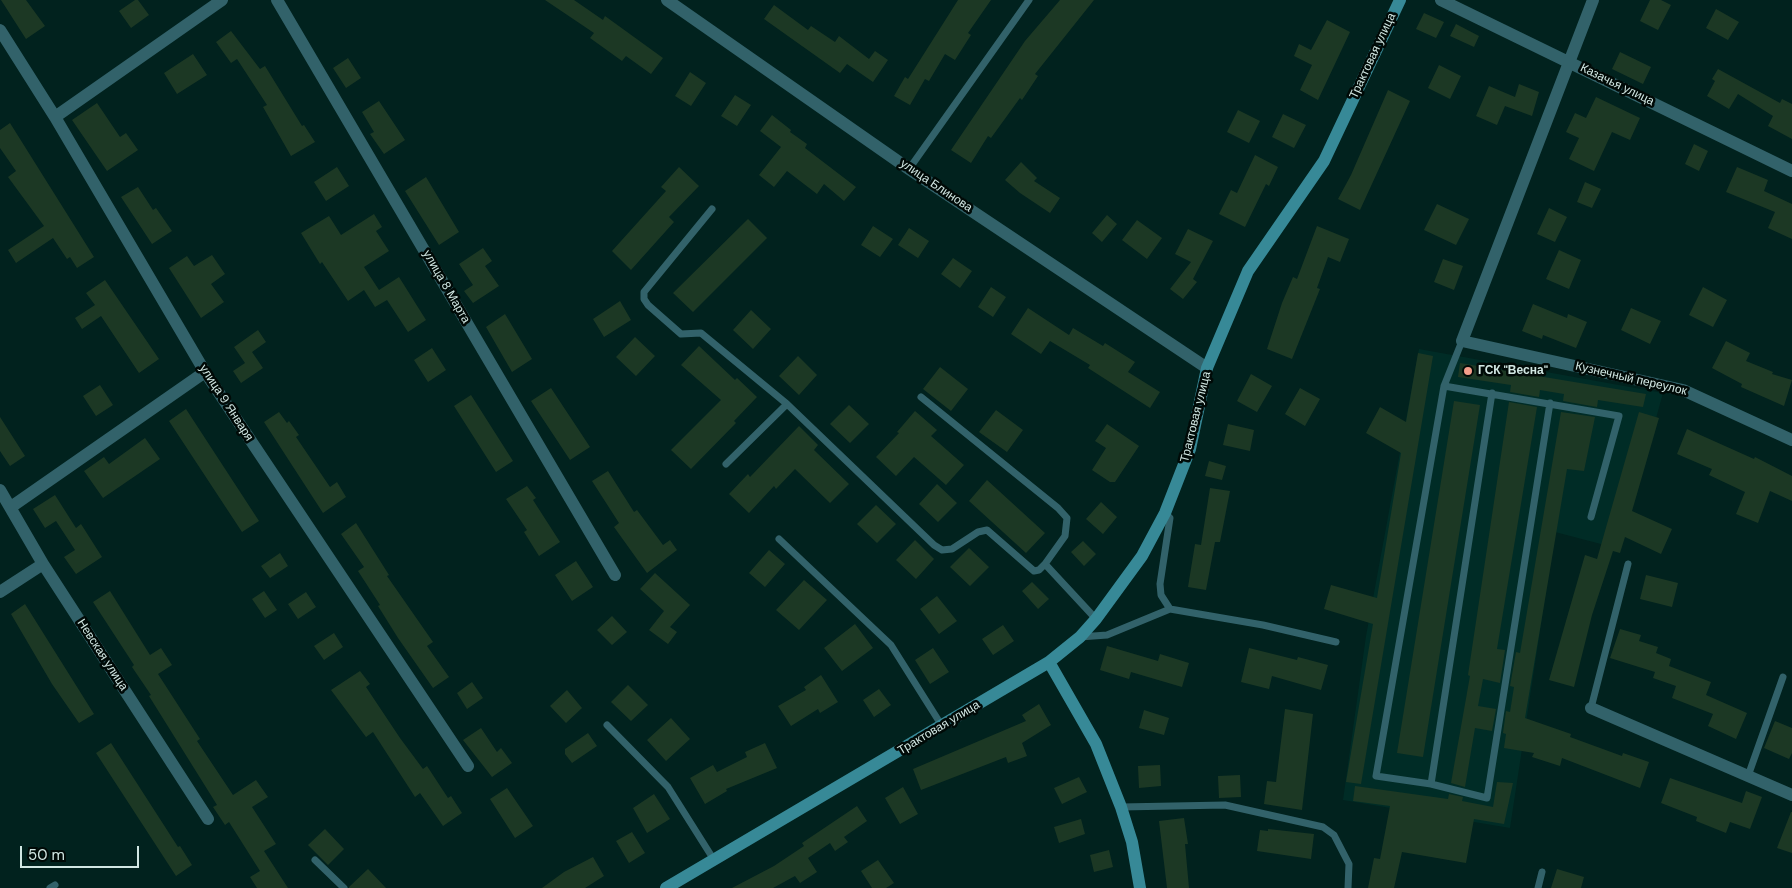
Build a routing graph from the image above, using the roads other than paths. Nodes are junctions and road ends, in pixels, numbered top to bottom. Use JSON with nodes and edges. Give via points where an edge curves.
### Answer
{"nodes":[{"id":1,"x":222,"y":0,"type":"edge"},
{"id":2,"x":277,"y":0,"type":"edge"},
{"id":3,"x":667,"y":0,"type":"edge"},
{"id":4,"x":1029,"y":0,"type":"edge"},
{"id":5,"x":1400,"y":0,"type":"edge"},
{"id":6,"x":1441,"y":0,"type":"edge"},
{"id":7,"x":1593,"y":0,"type":"edge"},
{"id":8,"x":0,"y":30,"type":"edge"},
{"id":9,"x":1569,"y":62,"type":"junction"},
{"id":10,"x":54,"y":117,"type":"junction"},
{"id":11,"x":909,"y":169,"type":"junction"},
{"id":12,"x":1792,"y":171,"type":"edge"},
{"id":13,"x":712,"y":209,"type":"dead end"},
{"id":14,"x":1462,"y":341,"type":"junction"},
{"id":15,"x":1208,"y":368,"type":"junction"},
{"id":16,"x":205,"y":372,"type":"junction"},
{"id":17,"x":1444,"y":386,"type":"junction"},
{"id":18,"x":1492,"y":394,"type":"junction"},
{"id":19,"x":921,"y":397,"type":"dead end"},
{"id":20,"x":1550,"y":403,"type":"junction"},
{"id":21,"x":787,"y":404,"type":"junction"},
{"id":22,"x":1792,"y":440,"type":"edge"},
{"id":23,"x":726,"y":464,"type":"dead end"},
{"id":24,"x":0,"y":490,"type":"edge"},
{"id":25,"x":11,"y":507,"type":"junction"},
{"id":26,"x":1165,"y":513,"type":"junction"},
{"id":27,"x":1591,"y":517,"type":"dead end"},
{"id":28,"x":779,"y":539,"type":"dead end"},
{"id":29,"x":43,"y":564,"type":"junction"},
{"id":30,"x":1045,"y":564,"type":"junction"},
{"id":31,"x":1628,"y":564,"type":"dead end"},
{"id":32,"x":615,"y":575,"type":"dead end"},
{"id":33,"x":0,"y":592,"type":"edge"},
{"id":34,"x":1170,"y":609,"type":"junction"},
{"id":35,"x":1096,"y":619,"type":"junction"},
{"id":36,"x":1080,"y":637,"type":"junction"},
{"id":37,"x":1336,"y":642,"type":"dead end"},
{"id":38,"x":1049,"y":662,"type":"junction"},
{"id":39,"x":1783,"y":677,"type":"dead end"},
{"id":40,"x":1591,"y":708,"type":"joint"},
{"id":41,"x":608,"y":725,"type":"dead end"},
{"id":42,"x":942,"y":726,"type":"junction"},
{"id":43,"x":468,"y":766,"type":"dead end"},
{"id":44,"x":1748,"y":776,"type":"junction"},
{"id":45,"x":1431,"y":784,"type":"junction"},
{"id":46,"x":1792,"y":795,"type":"edge"},
{"id":47,"x":1121,"y":807,"type":"junction"},
{"id":48,"x":208,"y":819,"type":"dead end"},
{"id":49,"x":315,"y":860,"type":"dead end"},
{"id":50,"x":714,"y":860,"type":"junction"},
{"id":51,"x":1542,"y":872,"type":"dead end"},
{"id":52,"x":344,"y":888,"type":"edge"},
{"id":53,"x":666,"y":888,"type":"edge"},
{"id":54,"x":1140,"y":888,"type":"edge"},
{"id":55,"x":1348,"y":888,"type":"edge"},
{"id":56,"x":1538,"y":888,"type":"edge"}],
"edges":[{"from":1,"to":10,"type":"street"},
{"from":2,"to":32,"type":"street","name":"улица 8 Марта"},
{"from":3,"to":11,"type":"street","name":"улица Блинова"},
{"from":4,"to":11,"type":"lane"},
{"from":5,"to":15,"type":"street","name":"Трактовая улица","via":[[1324,161],[1248,271]]},
{"from":6,"to":9,"type":"street","name":"Казачья улица"},
{"from":7,"to":9,"type":"street"},
{"from":8,"to":10,"type":"street","name":"улица 9 Января"},
{"from":9,"to":12,"type":"street","name":"Казачья улица"},
{"from":9,"to":14,"type":"street"},
{"from":10,"to":16,"type":"street","name":"улица 9 Января"},
{"from":11,"to":15,"type":"street","name":"улица Блинова"},
{"from":13,"to":21,"type":"lane","via":[[644,292],[644,299],[681,334],[701,333]]},
{"from":14,"to":17,"type":"lane"},
{"from":14,"to":22,"type":"street","name":"Кузнечный переулок","via":[[1683,390]]},
{"from":15,"to":26,"type":"street","name":"Трактовая улица","via":[[1190,449]]},
{"from":16,"to":25,"type":"street"},
{"from":16,"to":43,"type":"street","name":"улица 9 Января"},
{"from":17,"to":18,"type":"lane"},
{"from":17,"to":45,"type":"lane","via":[[1376,776]]},
{"from":18,"to":20,"type":"lane"},
{"from":18,"to":45,"type":"lane"},
{"from":19,"to":30,"type":"lane","via":[[1067,518],[1064,536]]},
{"from":20,"to":27,"type":"lane","via":[[1619,416]]},
{"from":20,"to":45,"type":"lane","via":[[1487,798]]},
{"from":21,"to":23,"type":"lane"},
{"from":21,"to":30,"type":"lane","via":[[942,550],[952,549],[978,532],[987,530],[1034,571]]},
{"from":24,"to":25,"type":"street","name":"Невская улица"},
{"from":25,"to":29,"type":"street","name":"Невская улица"},
{"from":26,"to":34,"type":"lane","via":[[1170,518],[1160,584],[1161,595]]},
{"from":26,"to":35,"type":"street","name":"Трактовая улица","via":[[1142,556]]},
{"from":28,"to":42,"type":"lane","via":[[891,645]]},
{"from":29,"to":33,"type":"street"},
{"from":29,"to":48,"type":"street","name":"Невская улица"},
{"from":30,"to":35,"type":"lane"},
{"from":31,"to":40,"type":"lane"},
{"from":34,"to":36,"type":"lane","via":[[1107,635]]},
{"from":34,"to":37,"type":"lane"},
{"from":35,"to":36,"type":"street","name":"Трактовая улица"},
{"from":36,"to":38,"type":"street","name":"Трактовая улица"},
{"from":38,"to":42,"type":"street","name":"Трактовая улица"},
{"from":38,"to":47,"type":"street","via":[[1096,744]]},
{"from":39,"to":44,"type":"lane"},
{"from":40,"to":44,"type":"street"},
{"from":41,"to":50,"type":"lane","via":[[668,788]]},
{"from":42,"to":50,"type":"street","name":"Трактовая улица"},
{"from":44,"to":46,"type":"street"},
{"from":47,"to":54,"type":"street","via":[[1132,842]]},
{"from":47,"to":55,"type":"lane","via":[[1225,805],[1323,827],[1334,835],[1349,864]]},
{"from":49,"to":52,"type":"lane"},
{"from":50,"to":53,"type":"street","name":"Трактовая улица"},
{"from":51,"to":56,"type":"lane"}]}
